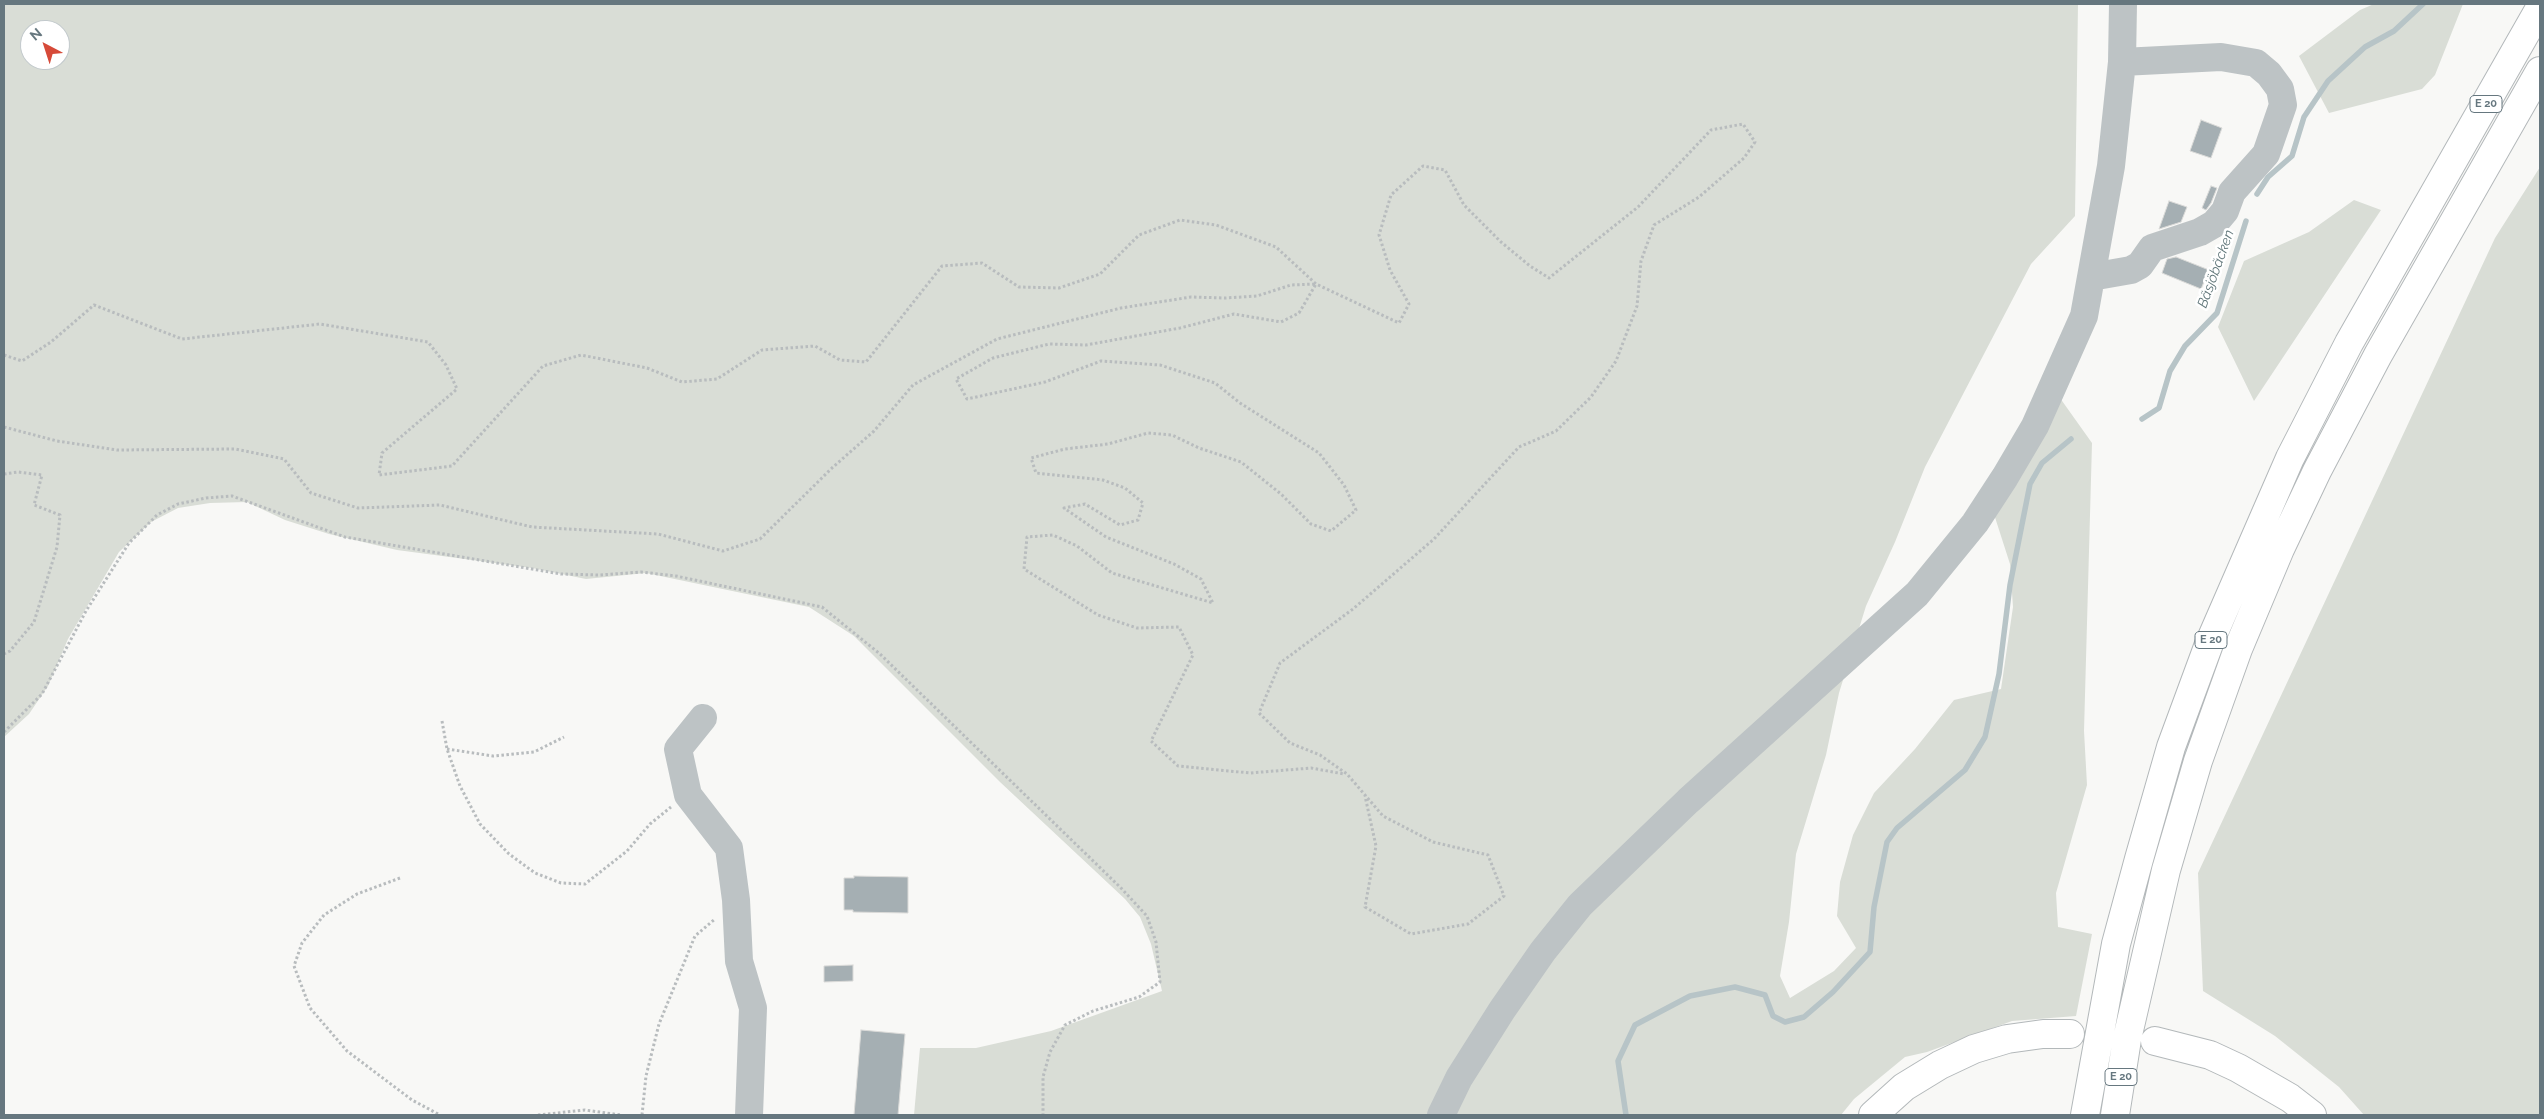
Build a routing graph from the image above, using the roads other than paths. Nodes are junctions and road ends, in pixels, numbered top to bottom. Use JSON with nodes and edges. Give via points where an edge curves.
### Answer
{"nodes":[{"id":1,"x":2123,"y":4,"type":"edge"},
{"id":2,"x":2540,"y":8,"type":"edge"},
{"id":3,"x":2122,"y":62,"type":"junction"},
{"id":4,"x":2540,"y":71,"type":"edge"},
{"id":5,"x":2091,"y":276,"type":"junction"},
{"id":6,"x":703,"y":718,"type":"dead end"},
{"id":7,"x":2070,"y":1034,"type":"dead end"},
{"id":8,"x":2127,"y":1040,"type":"junction"},
{"id":9,"x":2155,"y":1041,"type":"dead end"},
{"id":10,"x":749,"y":1115,"type":"edge"},
{"id":11,"x":1441,"y":1115,"type":"edge"},
{"id":12,"x":1873,"y":1115,"type":"edge"},
{"id":13,"x":2085,"y":1115,"type":"edge"},
{"id":14,"x":2115,"y":1115,"type":"edge"},
{"id":15,"x":2129,"y":1115,"type":"edge"},
{"id":16,"x":2312,"y":1115,"type":"edge"}],
"edges":[{"from":1,"to":3,"type":"street"},
{"from":2,"to":13,"type":"highway","number":"E 20","via":[[2349,343],[2290,458],[2209,644],[2171,747],[2121,925],[2097,1038]]},
{"from":3,"to":5,"type":"street","via":[[2111,166]]},
{"from":3,"to":5,"type":"street","via":[[2221,57],[2256,62],[2280,88],[2283,105],[2266,154],[2232,192],[2225,211],[2214,224],[2152,248],[2131,270]]},
{"from":4,"to":8,"type":"highway","number":"E 20","via":[[2378,355],[2316,471],[2280,549],[2238,649],[2198,761],[2166,870]]},
{"from":5,"to":11,"type":"street","via":[[2084,316],[2035,426],[1960,544],[1885,625],[1688,801],[1580,905],[1502,1010],[1459,1078]]},
{"from":6,"to":10,"type":"street","via":[[678,749],[688,795],[728,848],[736,900],[739,961],[753,1008]]},
{"from":7,"to":12,"type":"highway","via":[[2007,1039],[1974,1049],[1904,1087]]},
{"from":8,"to":14,"type":"highway","number":"E 20"},
{"from":8,"to":15,"type":"highway"},
{"from":9,"to":16,"type":"highway","via":[[2210,1056],[2238,1068],[2290,1098]]}]}
